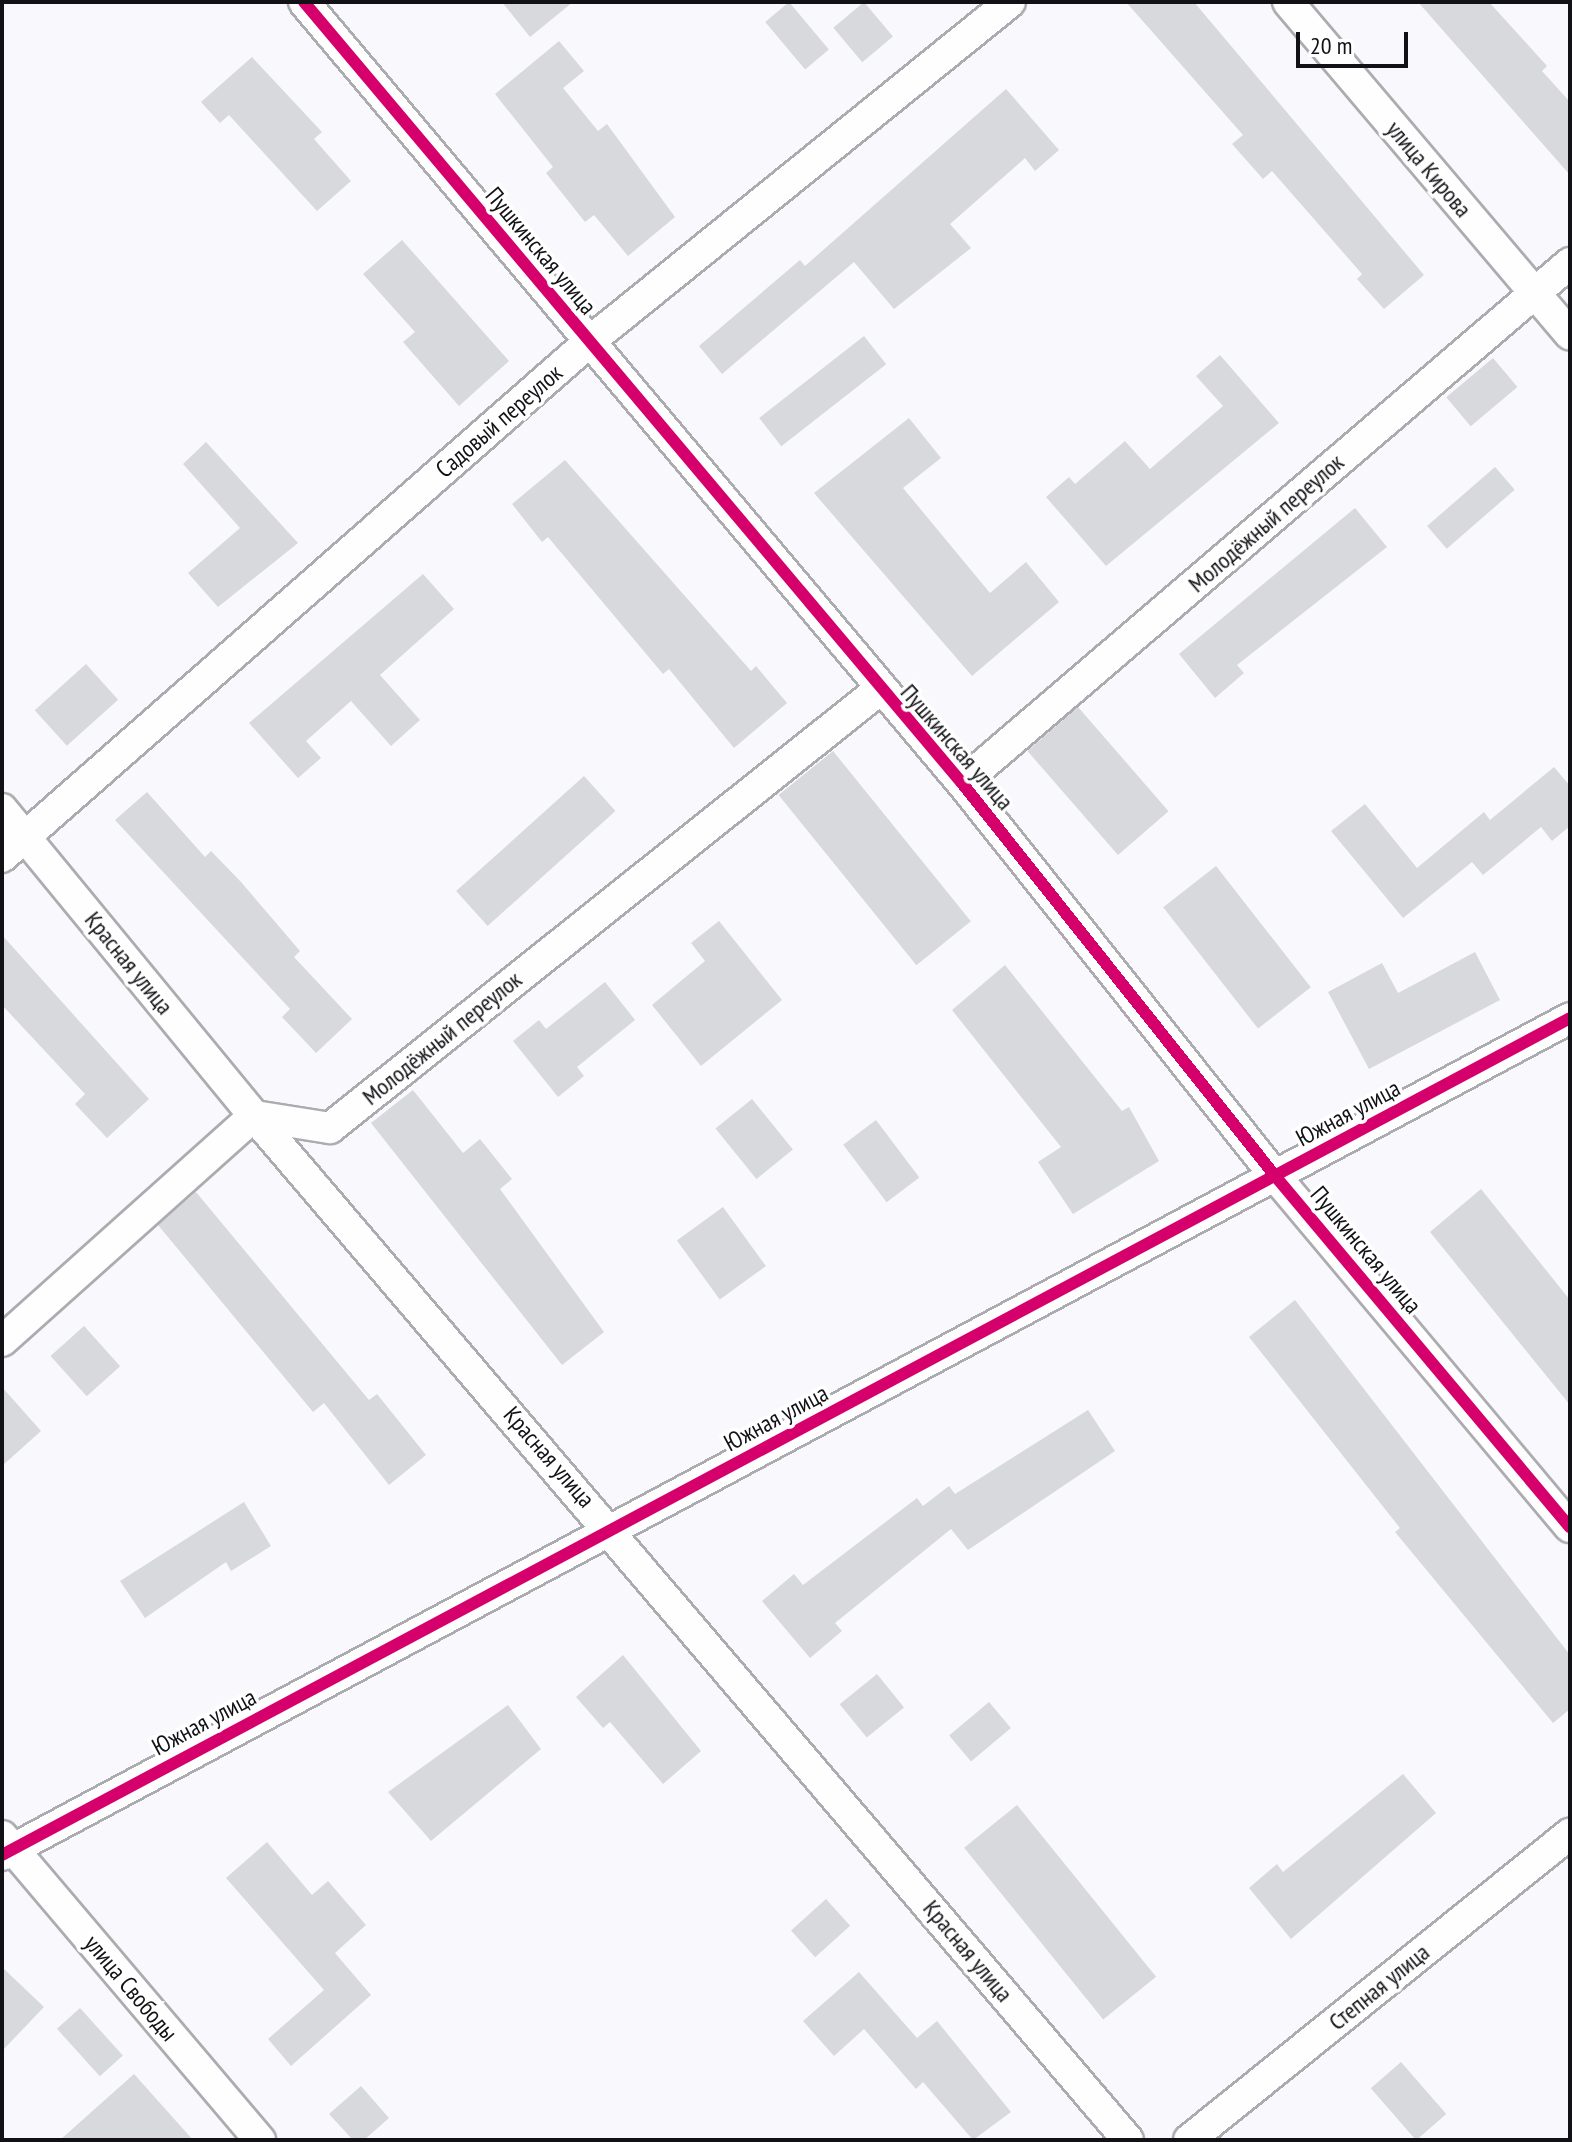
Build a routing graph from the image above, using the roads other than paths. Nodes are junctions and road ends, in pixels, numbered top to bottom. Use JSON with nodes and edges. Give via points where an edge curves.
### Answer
{"nodes":[{"id":1,"x":304,"y":2,"type":"edge"},
{"id":2,"x":1010,"y":2,"type":"edge"},
{"id":3,"x":1288,"y":2,"type":"edge"},
{"id":4,"x":1570,"y":263,"type":"edge"},
{"id":5,"x":1534,"y":293,"type":"junction"},
{"id":6,"x":1570,"y":335,"type":"edge"},
{"id":7,"x":589,"y":342,"type":"junction"},
{"id":8,"x":879,"y":690,"type":"junction"},
{"id":9,"x":962,"y":783,"type":"junction"},
{"id":10,"x":2,"y":809,"type":"edge"},
{"id":11,"x":25,"y":836,"type":"junction"},
{"id":12,"x":2,"y":857,"type":"edge"},
{"id":13,"x":1570,"y":1018,"type":"edge"},
{"id":14,"x":254,"y":1116,"type":"junction"},
{"id":15,"x":1276,"y":1177,"type":"junction"},
{"id":16,"x":2,"y":1341,"type":"edge"},
{"id":17,"x":1570,"y":1527,"type":"edge"},
{"id":18,"x":613,"y":1530,"type":"junction"},
{"id":19,"x":1570,"y":1834,"type":"edge"},
{"id":20,"x":6,"y":1847,"type":"edge"},
{"id":21,"x":260,"y":2140,"type":"edge"},
{"id":22,"x":1128,"y":2140,"type":"edge"},
{"id":23,"x":1189,"y":2140,"type":"edge"}],
"edges":[{"from":1,"to":7,"type":"street","name":"Пушкинская улица"},
{"from":2,"to":7,"type":"street","name":"Садовый переулок"},
{"from":3,"to":5,"type":"street","name":"улица Кирова"},
{"from":4,"to":5,"type":"street","name":"Молодёжный переулок"},
{"from":5,"to":6,"type":"street","name":"улица Кирова"},
{"from":5,"to":9,"type":"street","name":"Молодёжный переулок"},
{"from":7,"to":8,"type":"street","name":"Пушкинская улица"},
{"from":7,"to":11,"type":"street","name":"Садовый переулок"},
{"from":8,"to":9,"type":"street","name":"Пушкинская улица"},
{"from":8,"to":14,"type":"street","name":"Молодёжный переулок","via":[[330,1128]]},
{"from":9,"to":15,"type":"street","name":"Пушкинская улица"},
{"from":10,"to":11,"type":"street","name":"Красная улица"},
{"from":11,"to":12,"type":"street","name":"Садовый переулок"},
{"from":11,"to":14,"type":"street","name":"Красная улица"},
{"from":13,"to":15,"type":"street","name":"Южная улица"},
{"from":14,"to":16,"type":"street"},
{"from":14,"to":18,"type":"street","name":"Красная улица"},
{"from":15,"to":17,"type":"street","name":"Пушкинская улица"},
{"from":15,"to":18,"type":"street","name":"Южная улица"},
{"from":18,"to":20,"type":"street","name":"Южная улица"},
{"from":18,"to":22,"type":"street","name":"Красная улица"},
{"from":19,"to":23,"type":"street","name":"Степная улица"},
{"from":20,"to":21,"type":"street","name":"улица Свободы"}]}
